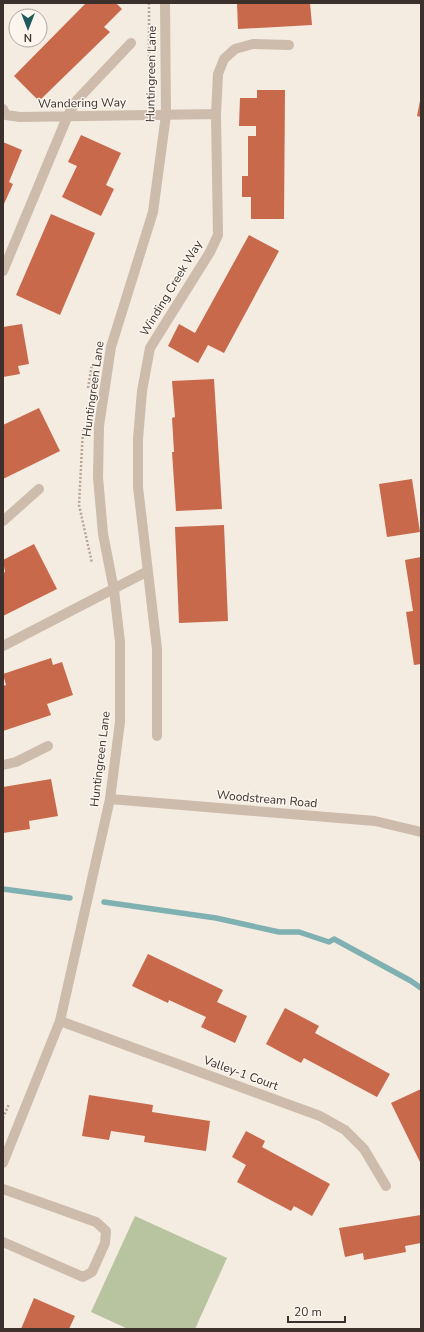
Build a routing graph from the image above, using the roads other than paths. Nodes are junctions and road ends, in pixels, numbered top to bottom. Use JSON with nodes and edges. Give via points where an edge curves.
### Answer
{"nodes":[{"id":1,"x":165,"y":3,"type":"edge"},
{"id":2,"x":131,"y":43,"type":"dead end"},
{"id":3,"x":288,"y":45,"type":"dead end"},
{"id":4,"x":3,"y":109,"type":"edge"},
{"id":5,"x":166,"y":114,"type":"junction"},
{"id":6,"x":216,"y":114,"type":"junction"},
{"id":7,"x":68,"y":116,"type":"junction"},
{"id":8,"x":3,"y":271,"type":"edge"},
{"id":9,"x":39,"y":489,"type":"dead end"},
{"id":10,"x":3,"y":521,"type":"edge"},
{"id":11,"x":148,"y":571,"type":"junction"},
{"id":12,"x":114,"y":590,"type":"junction"},
{"id":13,"x":3,"y":646,"type":"edge"},
{"id":14,"x":157,"y":736,"type":"dead end"},
{"id":15,"x":48,"y":746,"type":"dead end"},
{"id":16,"x":3,"y":765,"type":"edge"},
{"id":17,"x":110,"y":799,"type":"junction"},
{"id":18,"x":421,"y":832,"type":"edge"},
{"id":19,"x":60,"y":1021,"type":"junction"},
{"id":20,"x":3,"y":1163,"type":"edge"},
{"id":21,"x":386,"y":1186,"type":"dead end"},
{"id":22,"x":3,"y":1189,"type":"edge"},
{"id":23,"x":3,"y":1242,"type":"edge"}],
"edges":[{"from":1,"to":5,"type":"street","name":"Huntingreen Lane"},
{"from":2,"to":7,"type":"street","via":[[77,100]]},
{"from":3,"to":6,"type":"street","name":"Winding Creek Way","via":[[253,44],[235,49],[224,59],[218,74]]},
{"from":4,"to":7,"type":"street","name":"Wandering Way","via":[[6,114],[20,117]]},
{"from":5,"to":6,"type":"street"},
{"from":5,"to":7,"type":"street","name":"Wandering Way"},
{"from":5,"to":12,"type":"street","name":"Huntingreen Lane","via":[[153,212],[111,347],[99,426],[98,477],[103,534]]},
{"from":6,"to":11,"type":"street","name":"Winding Creek Way","via":[[218,235],[150,348],[142,391],[138,487]]},
{"from":7,"to":8,"type":"street"},
{"from":9,"to":10,"type":"street"},
{"from":11,"to":12,"type":"street"},
{"from":11,"to":14,"type":"street","name":"Winding Creek Way","via":[[157,649]]},
{"from":12,"to":13,"type":"street"},
{"from":12,"to":17,"type":"street","name":"Huntingreen Lane","via":[[120,642],[120,722]]},
{"from":15,"to":16,"type":"street","via":[[16,762]]},
{"from":17,"to":18,"type":"street","name":"Woodstream Road","via":[[375,821]]},
{"from":17,"to":19,"type":"street","name":"Huntingreen Lane"},
{"from":19,"to":20,"type":"street","name":"Huntingreen Lane"},
{"from":19,"to":21,"type":"street","name":"Valley-1 Court","via":[[320,1116],[345,1130],[364,1149]]},
{"from":22,"to":23,"type":"street","via":[[96,1222],[106,1231],[105,1243],[92,1272],[83,1277]]}]}
